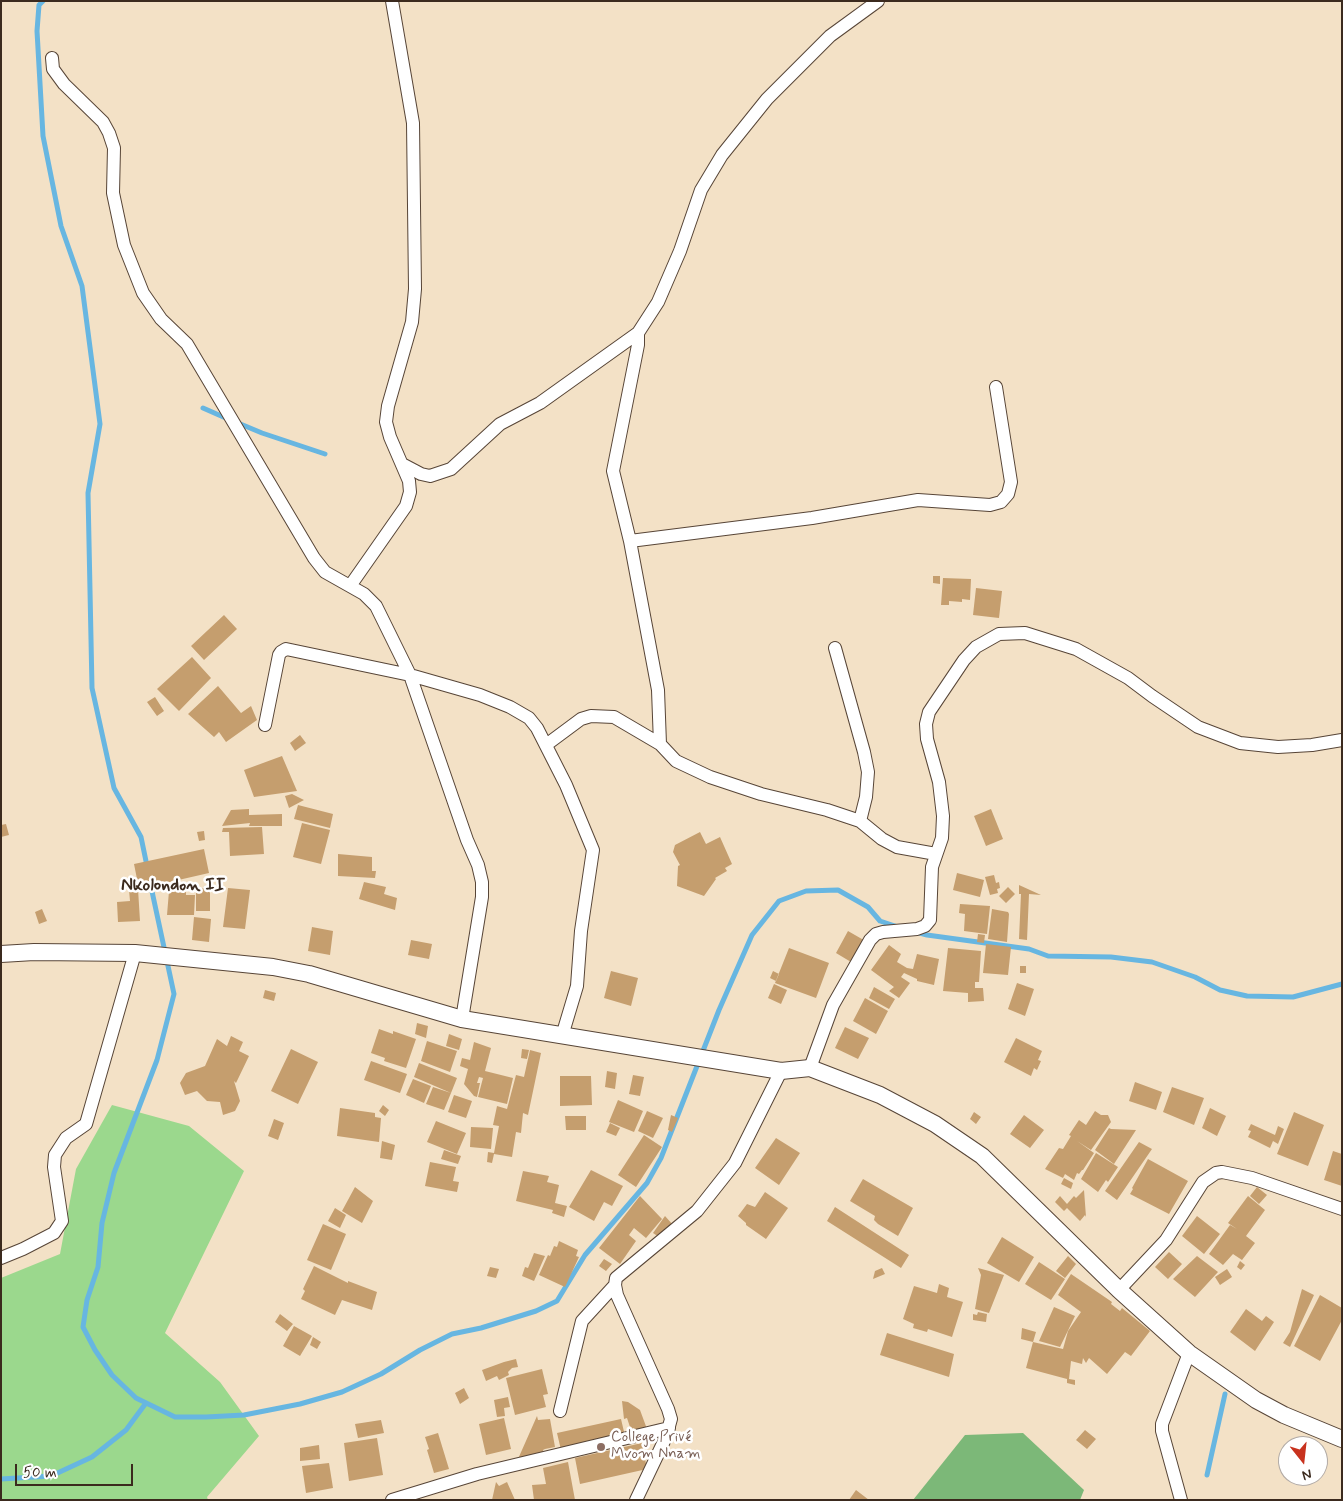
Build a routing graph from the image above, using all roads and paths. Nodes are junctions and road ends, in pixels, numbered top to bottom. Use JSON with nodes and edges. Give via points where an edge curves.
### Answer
{"nodes":[{"id":1,"x":392,"y":1,"type":"edge"},
{"id":2,"x":878,"y":1,"type":"edge"},
{"id":3,"x":52,"y":58,"type":"dead end"},
{"id":4,"x":638,"y":333,"type":"junction"},
{"id":5,"x":996,"y":387,"type":"dead end"},
{"id":6,"x":402,"y":464,"type":"junction"},
{"id":7,"x":630,"y":541,"type":"junction"},
{"id":8,"x":350,"y":586,"type":"junction"},
{"id":9,"x":835,"y":648,"type":"dead end"},
{"id":10,"x":410,"y":676,"type":"junction"},
{"id":11,"x":265,"y":724,"type":"dead end"},
{"id":12,"x":1342,"y":740,"type":"edge"},
{"id":13,"x":660,"y":744,"type":"junction"},
{"id":14,"x":546,"y":745,"type":"junction"},
{"id":15,"x":860,"y":821,"type":"junction"},
{"id":16,"x":936,"y":854,"type":"junction"},
{"id":17,"x":135,"y":953,"type":"junction"},
{"id":18,"x":1,"y":954,"type":"edge"},
{"id":19,"x":462,"y":1019,"type":"junction"},
{"id":20,"x":562,"y":1036,"type":"junction"},
{"id":21,"x":810,"y":1068,"type":"junction"},
{"id":22,"x":781,"y":1071,"type":"junction"},
{"id":23,"x":1342,"y":1209,"type":"edge"},
{"id":24,"x":1,"y":1258,"type":"edge"},
{"id":25,"x":615,"y":1285,"type":"junction"},
{"id":26,"x":1118,"y":1290,"type":"junction"},
{"id":27,"x":1189,"y":1353,"type":"junction"},
{"id":28,"x":560,"y":1411,"type":"dead end"},
{"id":29,"x":669,"y":1428,"type":"junction"},
{"id":30,"x":1342,"y":1439,"type":"edge"},
{"id":31,"x":392,"y":1500,"type":"edge"},
{"id":32,"x":636,"y":1500,"type":"edge"},
{"id":33,"x":1181,"y":1500,"type":"edge"}],
"edges":[{"from":1,"to":6,"type":"street","via":[[413,123],[415,289],[412,322],[386,422]]},
{"from":2,"to":4,"type":"street","via":[[830,36],[767,99],[722,155],[701,190],[658,302]]},
{"from":3,"to":8,"type":"street","via":[[54,69],[64,84],[103,122],[109,133],[114,148],[113,193],[124,245],[143,294],[160,319],[187,344],[314,558],[325,572]]},
{"from":4,"to":6,"type":"street","via":[[540,403],[500,424],[451,469],[430,476]]},
{"from":4,"to":7,"type":"street","via":[[613,471]]},
{"from":5,"to":7,"type":"street","via":[[1011,482],[1002,502],[990,505],[918,500],[812,518]]},
{"from":6,"to":8,"type":"street","via":[[409,480],[406,506]]},
{"from":7,"to":13,"type":"street","via":[[658,690]]},
{"from":8,"to":10,"type":"street","via":[[376,606]]},
{"from":9,"to":15,"type":"street","via":[[868,772]]},
{"from":10,"to":11,"type":"street","via":[[286,649],[279,655]]},
{"from":10,"to":14,"type":"street","via":[[480,695],[510,707],[529,718]]},
{"from":10,"to":19,"type":"street","via":[[482,882]]},
{"from":12,"to":16,"type":"street","via":[[1278,747],[1240,743],[1198,727],[1128,678],[1076,649],[1026,633],[1000,634],[976,647],[964,660],[929,712],[927,739],[939,782],[943,816],[942,838]]},
{"from":13,"to":14,"type":"street","via":[[614,717],[591,716],[581,719]]},
{"from":13,"to":15,"type":"street","via":[[676,761],[710,777]]},
{"from":14,"to":20,"type":"street","via":[[593,850],[581,932],[578,986]]},
{"from":15,"to":16,"type":"street","via":[[898,847]]},
{"from":16,"to":21,"type":"street","via":[[932,867],[930,920],[917,929],[883,932],[870,940],[833,1005]]},
{"from":17,"to":18,"type":"street"},
{"from":17,"to":19,"type":"street","via":[[273,967],[309,974]]},
{"from":17,"to":24,"type":"street","via":[[86,1124],[66,1138],[55,1155],[62,1221],[54,1233]]},
{"from":19,"to":20,"type":"street"},
{"from":20,"to":22,"type":"street"},
{"from":21,"to":22,"type":"street"},
{"from":21,"to":26,"type":"street","via":[[880,1095],[935,1124],[982,1156]]},
{"from":22,"to":25,"type":"street","via":[[735,1163],[697,1211],[623,1271],[616,1278]]},
{"from":23,"to":26,"type":"street","via":[[1252,1178],[1216,1173],[1203,1182],[1166,1240]]},
{"from":25,"to":28,"type":"street","via":[[582,1321]]},
{"from":25,"to":29,"type":"street","via":[[668,1409]]},
{"from":26,"to":27,"type":"street"},
{"from":27,"to":30,"type":"street","via":[[1256,1400]]},
{"from":27,"to":33,"type":"street","via":[[1162,1424]]},
{"from":29,"to":31,"type":"street","via":[[477,1474]]},
{"from":29,"to":32,"type":"street"}]}
